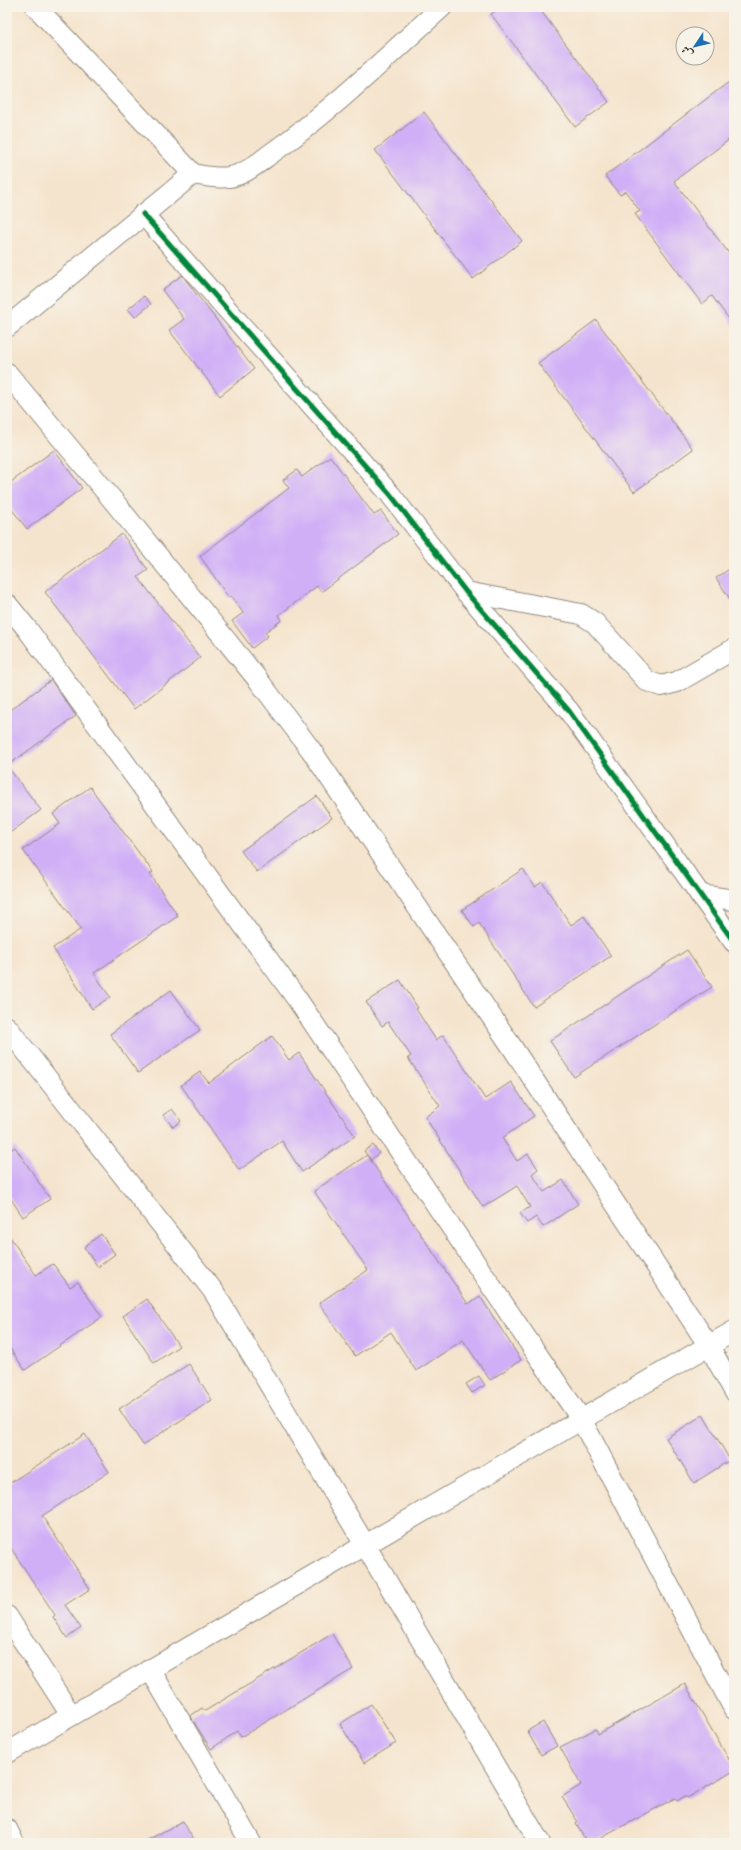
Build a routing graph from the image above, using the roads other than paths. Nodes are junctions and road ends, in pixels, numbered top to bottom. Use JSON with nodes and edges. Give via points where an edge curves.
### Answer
{"nodes":[{"id":1,"x":36,"y":7,"type":"edge"},
{"id":2,"x":442,"y":7,"type":"edge"},
{"id":3,"x":193,"y":174,"type":"junction"},
{"id":4,"x":143,"y":214,"type":"junction"},
{"id":5,"x":7,"y":327,"type":"edge"},
{"id":6,"x":7,"y":373,"type":"edge"},
{"id":7,"x":466,"y":592,"type":"junction"},
{"id":8,"x":7,"y":604,"type":"edge"},
{"id":9,"x":734,"y":649,"type":"edge"},
{"id":10,"x":700,"y":895,"type":"junction"},
{"id":11,"x":734,"y":900,"type":"edge"},
{"id":12,"x":734,"y":942,"type":"edge"},
{"id":13,"x":7,"y":1027,"type":"edge"},
{"id":14,"x":734,"y":1331,"type":"edge"},
{"id":15,"x":708,"y":1346,"type":"junction"},
{"id":16,"x":734,"y":1391,"type":"edge"},
{"id":17,"x":581,"y":1420,"type":"junction"},
{"id":18,"x":365,"y":1544,"type":"junction"},
{"id":19,"x":7,"y":1616,"type":"edge"},
{"id":20,"x":150,"y":1670,"type":"junction"},
{"id":21,"x":734,"y":1709,"type":"edge"},
{"id":22,"x":71,"y":1716,"type":"junction"},
{"id":23,"x":7,"y":1753,"type":"edge"},
{"id":24,"x":7,"y":1829,"type":"edge"},
{"id":25,"x":14,"y":1843,"type":"edge"},
{"id":26,"x":251,"y":1843,"type":"edge"},
{"id":27,"x":540,"y":1843,"type":"edge"}],
"edges":[{"from":1,"to":3,"type":"street"},
{"from":2,"to":3,"type":"street","via":[[326,110],[248,170],[230,177]]},
{"from":3,"to":4,"type":"street"},
{"from":4,"to":5,"type":"street"},
{"from":4,"to":7,"type":"street","via":[[390,494]]},
{"from":6,"to":15,"type":"street","via":[[244,663],[310,750],[512,1047]]},
{"from":7,"to":9,"type":"street","via":[[581,614],[595,623],[647,681],[661,686],[677,682]]},
{"from":7,"to":10,"type":"street","via":[[569,711]]},
{"from":8,"to":17,"type":"street","via":[[297,1000]]},
{"from":10,"to":11,"type":"street"},
{"from":10,"to":12,"type":"street"},
{"from":13,"to":18,"type":"street","via":[[214,1292]]},
{"from":14,"to":15,"type":"street"},
{"from":15,"to":16,"type":"street"},
{"from":15,"to":17,"type":"street"},
{"from":17,"to":18,"type":"street"},
{"from":17,"to":21,"type":"street"},
{"from":18,"to":20,"type":"street"},
{"from":18,"to":27,"type":"street"},
{"from":19,"to":22,"type":"street"},
{"from":20,"to":22,"type":"street"},
{"from":20,"to":26,"type":"street"},
{"from":22,"to":23,"type":"street"},
{"from":24,"to":25,"type":"street"}]}
